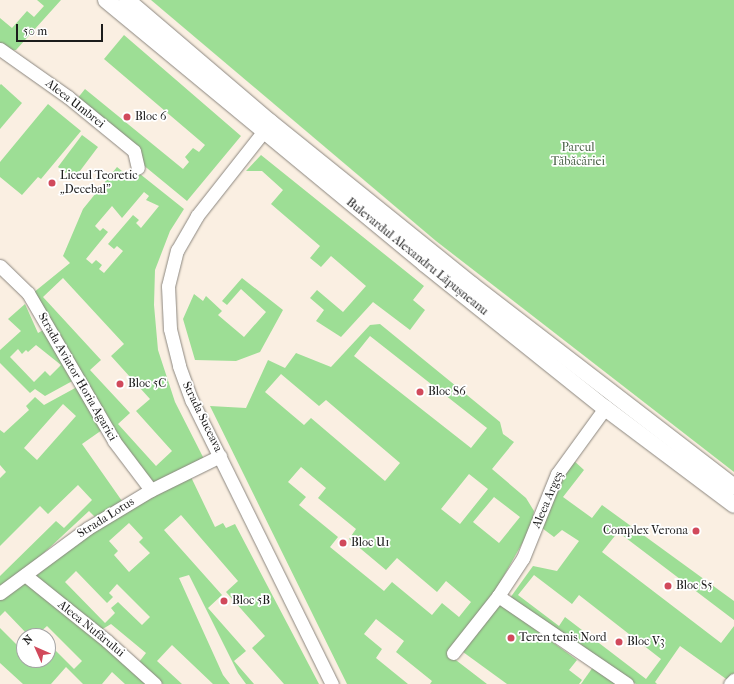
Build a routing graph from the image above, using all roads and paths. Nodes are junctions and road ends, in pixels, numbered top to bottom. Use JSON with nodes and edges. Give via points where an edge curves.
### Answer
{"nodes":[{"id":1,"x":106,"y":0,"type":"edge"},
{"id":2,"x":127,"y":0,"type":"edge"},
{"id":3,"x":0,"y":49,"type":"edge"},
{"id":4,"x":263,"y":132,"type":"junction"},
{"id":5,"x":138,"y":168,"type":"dead end"},
{"id":6,"x":0,"y":266,"type":"edge"},
{"id":7,"x":605,"y":408,"type":"junction"},
{"id":8,"x":220,"y":456,"type":"junction"},
{"id":9,"x":734,"y":487,"type":"edge"},
{"id":10,"x":151,"y":490,"type":"junction"},
{"id":11,"x":734,"y":505,"type":"edge"},
{"id":12,"x":24,"y":575,"type":"junction"},
{"id":13,"x":0,"y":593,"type":"edge"},
{"id":14,"x":498,"y":596,"type":"junction"},
{"id":15,"x":453,"y":653,"type":"dead end"},
{"id":16,"x":734,"y":680,"type":"edge"},
{"id":17,"x":155,"y":684,"type":"edge"},
{"id":18,"x":332,"y":684,"type":"edge"},
{"id":19,"x":627,"y":684,"type":"edge"},
{"id":20,"x":730,"y":684,"type":"edge"}],
"edges":[{"from":1,"to":4,"type":"main road","name":"Bulevardul Alexandru Lăpușneanu"},
{"from":2,"to":9,"type":"main road","name":"Bulevardul Alexandru Lăpușneanu","via":[[270,122],[472,284]]},
{"from":3,"to":5,"type":"street","name":"Aleea Umbrei","via":[[68,98],[134,151]]},
{"from":4,"to":7,"type":"main road","name":"Bulevardul Alexandru Lăpușneanu"},
{"from":4,"to":8,"type":"street","name":"Strada Suceava","via":[[197,216],[177,250],[168,286],[170,329],[179,366],[192,401]]},
{"from":6,"to":10,"type":"street","name":"Strada Aviator Horia Agarici","via":[[28,293],[114,441]]},
{"from":7,"to":11,"type":"main road","name":"Bulevardul Alexandru Lăpușneanu"},
{"from":7,"to":14,"type":"street","name":"Aleea Argeș","via":[[557,474],[523,558]]},
{"from":8,"to":10,"type":"street","name":"Strada Lotus"},
{"from":8,"to":18,"type":"street","name":"Strada Suceava"},
{"from":10,"to":12,"type":"street","name":"Strada Lotus","via":[[88,528]]},
{"from":12,"to":13,"type":"street","name":"Strada Lotus"},
{"from":12,"to":17,"type":"street","name":"Aleea Nufărului","via":[[107,641]]},
{"from":14,"to":15,"type":"street","name":"Aleea Argeș"},
{"from":14,"to":19,"type":"street"},
{"from":16,"to":20,"type":"street"}]}
